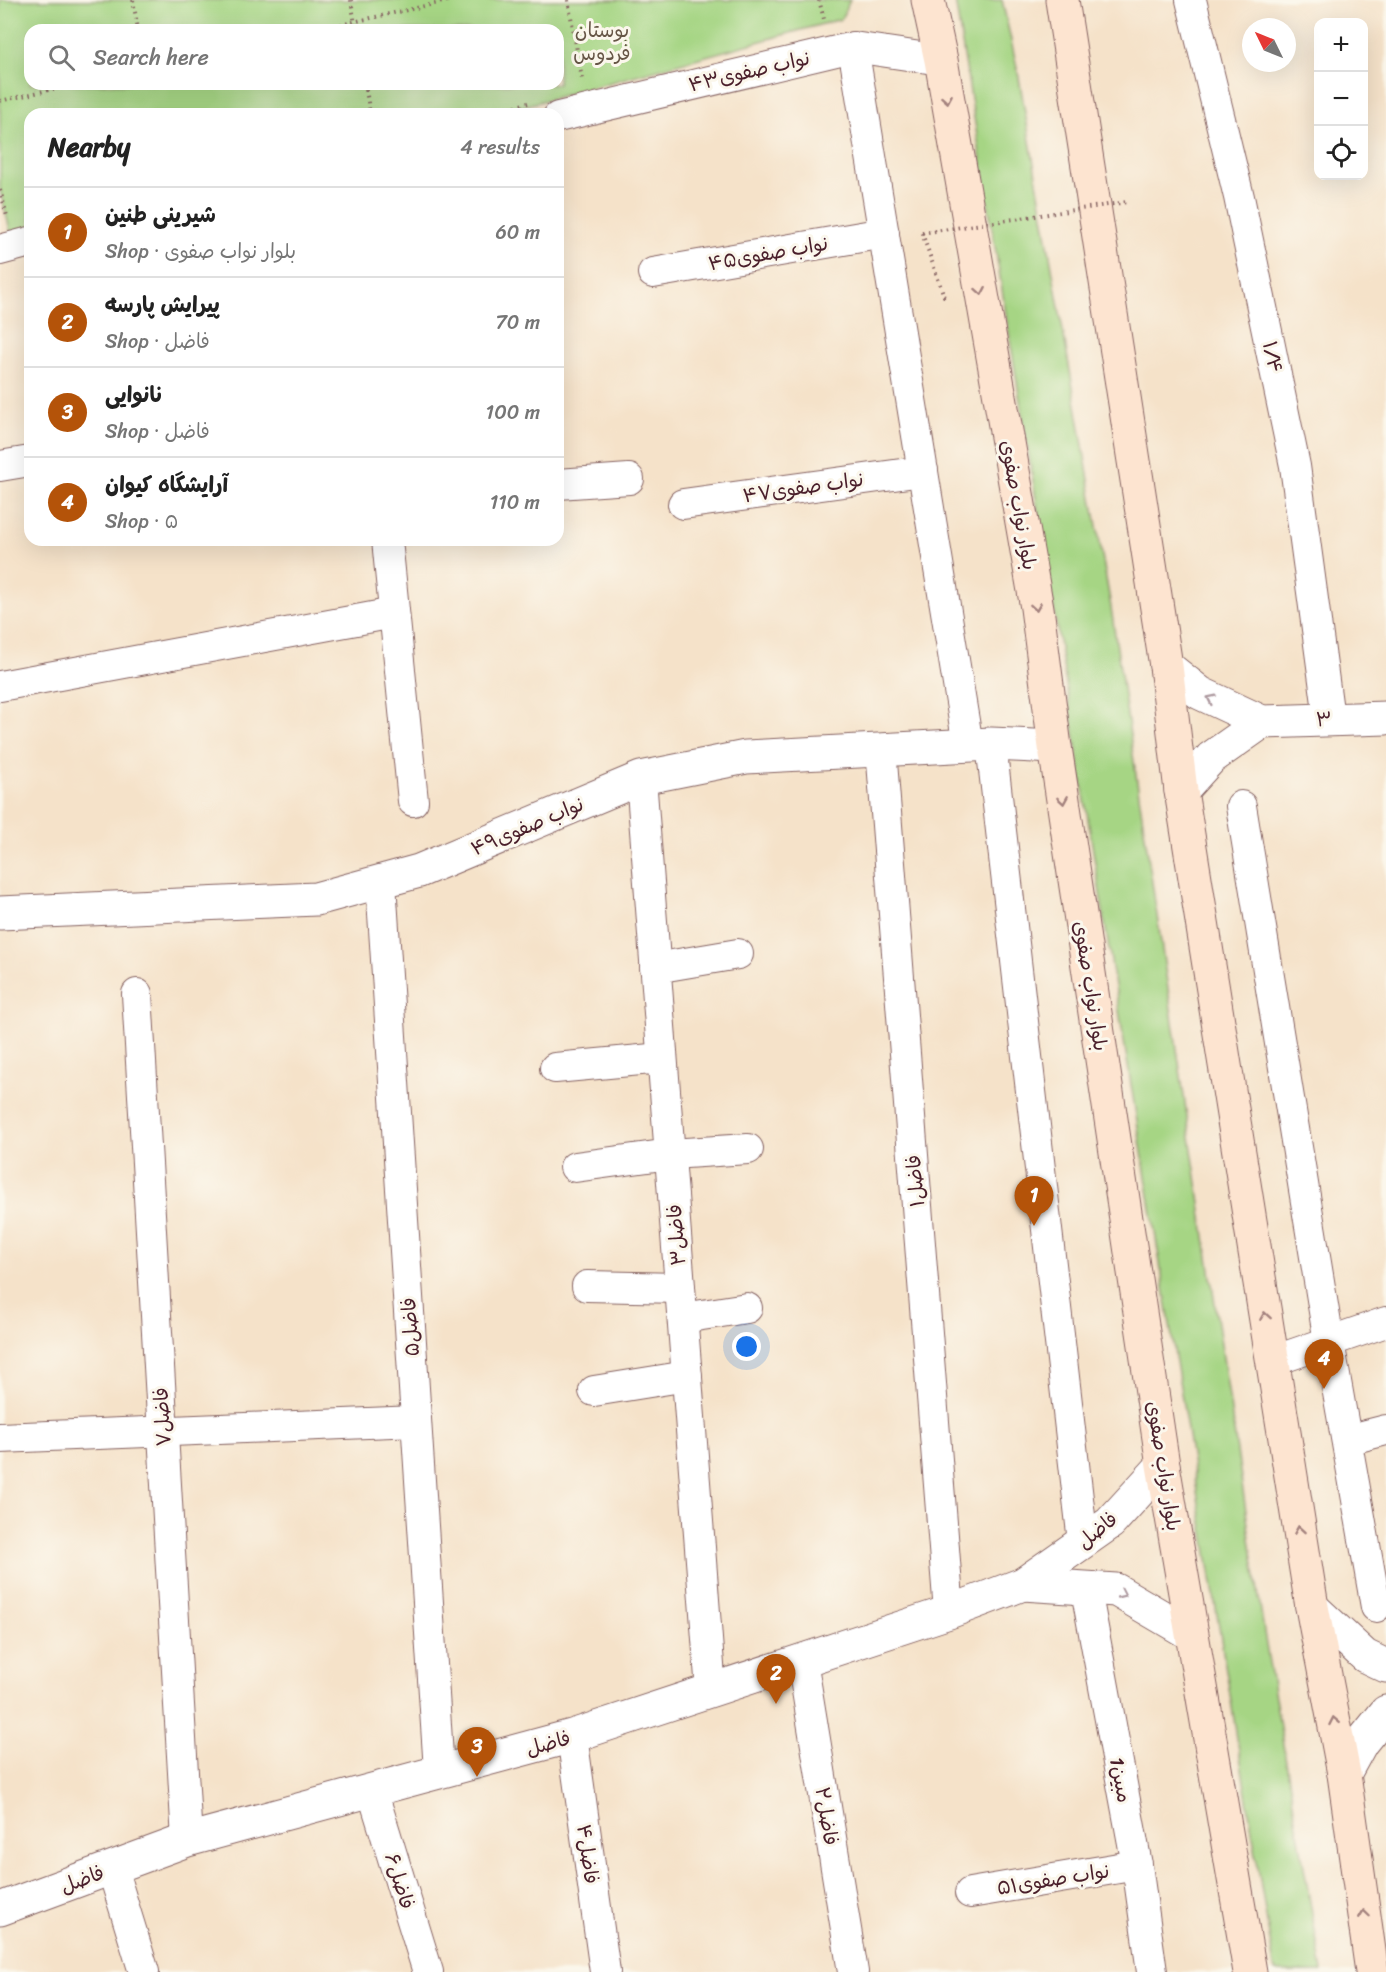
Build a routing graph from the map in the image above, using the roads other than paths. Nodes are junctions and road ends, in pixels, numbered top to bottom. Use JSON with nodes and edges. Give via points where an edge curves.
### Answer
{"nodes":[{"id":1,"x":928,"y":0,"type":"edge"},
{"id":2,"x":1062,"y":0,"type":"edge"},
{"id":3,"x":1191,"y":0,"type":"edge"},
{"id":4,"x":853,"y":46,"type":"junction"},
{"id":5,"x":941,"y":60,"type":"junction"},
{"id":6,"x":564,"y":116,"type":"edge"},
{"id":7,"x":884,"y":233,"type":"junction"},
{"id":8,"x":24,"y":243,"type":"edge"},
{"id":9,"x":0,"y":249,"type":"edge"},
{"id":10,"x":653,"y":273,"type":"dead end"},
{"id":11,"x":24,"y":462,"type":"edge"},
{"id":12,"x":0,"y":466,"type":"edge"},
{"id":13,"x":923,"y":471,"type":"junction"},
{"id":14,"x":629,"y":479,"type":"dead end"},
{"id":15,"x":564,"y":484,"type":"edge"},
{"id":16,"x":683,"y":504,"type":"dead end"},
{"id":17,"x":388,"y":546,"type":"edge"},
{"id":18,"x":394,"y":613,"type":"junction"},
{"id":19,"x":1166,"y":666,"type":"junction"},
{"id":20,"x":0,"y":686,"type":"edge"},
{"id":21,"x":1329,"y":718,"type":"junction"},
{"id":22,"x":1386,"y":718,"type":"edge"},
{"id":23,"x":1262,"y":722,"type":"junction"},
{"id":24,"x":980,"y":744,"type":"junction"},
{"id":25,"x":1055,"y":747,"type":"junction"},
{"id":26,"x":881,"y":749,"type":"junction"},
{"id":27,"x":641,"y":778,"type":"junction"},
{"id":28,"x":1181,"y":791,"type":"junction"},
{"id":29,"x":413,"y":801,"type":"dead end"},
{"id":30,"x":1241,"y":806,"type":"dead end"},
{"id":31,"x":381,"y":884,"type":"junction"},
{"id":32,"x":0,"y":913,"type":"edge"},
{"id":33,"x":738,"y":954,"type":"dead end"},
{"id":34,"x":656,"y":968,"type":"junction"},
{"id":35,"x":137,"y":994,"type":"dead end"},
{"id":36,"x":662,"y":1058,"type":"junction"},
{"id":37,"x":555,"y":1068,"type":"dead end"},
{"id":38,"x":748,"y":1149,"type":"dead end"},
{"id":39,"x":670,"y":1154,"type":"junction"},
{"id":40,"x":575,"y":1167,"type":"dead end"},
{"id":41,"x":587,"y":1286,"type":"dead end"},
{"id":42,"x":680,"y":1288,"type":"junction"},
{"id":43,"x":747,"y":1308,"type":"dead end"},
{"id":44,"x":683,"y":1318,"type":"junction"},
{"id":45,"x":1386,"y":1322,"type":"edge"},
{"id":46,"x":1329,"y":1342,"type":"junction"},
{"id":47,"x":1273,"y":1361,"type":"junction"},
{"id":48,"x":687,"y":1376,"type":"junction"},
{"id":49,"x":594,"y":1391,"type":"dead end"},
{"id":50,"x":416,"y":1421,"type":"junction"},
{"id":51,"x":1386,"y":1430,"type":"edge"},
{"id":52,"x":163,"y":1432,"type":"junction"},
{"id":53,"x":0,"y":1438,"type":"edge"},
{"id":54,"x":1347,"y":1440,"type":"junction"},
{"id":55,"x":1163,"y":1465,"type":"junction"},
{"id":56,"x":1083,"y":1542,"type":"junction"},
{"id":57,"x":1023,"y":1584,"type":"junction"},
{"id":58,"x":1086,"y":1590,"type":"junction"},
{"id":59,"x":1376,"y":1606,"type":"dead end"},
{"id":60,"x":1312,"y":1607,"type":"junction"},
{"id":61,"x":948,"y":1612,"type":"junction"},
{"id":62,"x":1191,"y":1634,"type":"junction"},
{"id":63,"x":802,"y":1660,"type":"junction"},
{"id":64,"x":1386,"y":1666,"type":"edge"},
{"id":65,"x":711,"y":1691,"type":"junction"},
{"id":66,"x":1386,"y":1712,"type":"edge"},
{"id":67,"x":572,"y":1736,"type":"junction"},
{"id":68,"x":439,"y":1772,"type":"junction"},
{"id":69,"x":1344,"y":1774,"type":"junction"},
{"id":70,"x":372,"y":1790,"type":"junction"},
{"id":71,"x":187,"y":1840,"type":"junction"},
{"id":72,"x":1137,"y":1865,"type":"junction"},
{"id":73,"x":112,"y":1868,"type":"junction"},
{"id":74,"x":970,"y":1893,"type":"dead end"},
{"id":75,"x":0,"y":1909,"type":"edge"},
{"id":76,"x":144,"y":1972,"type":"edge"},
{"id":77,"x":428,"y":1972,"type":"edge"},
{"id":78,"x":605,"y":1972,"type":"edge"},
{"id":79,"x":853,"y":1972,"type":"edge"},
{"id":80,"x":1152,"y":1972,"type":"edge"},
{"id":81,"x":1250,"y":1972,"type":"edge"},
{"id":82,"x":1372,"y":1972,"type":"edge"}],
"edges":[{"from":1,"to":5,"type":"main road","name":"بلوار نواب صفوی"},
{"from":2,"to":19,"type":"main road"},
{"from":3,"to":21,"type":"street","name":"۱/۴","via":[[1239,197],[1295,466]]},
{"from":4,"to":5,"type":"street","name":"۴۳نواب صفوی"},
{"from":4,"to":6,"type":"street","name":"۴۳نواب صفوی"},
{"from":4,"to":7,"type":"street"},
{"from":5,"to":25,"type":"main road","name":"بلوار نواب صفوی","one_way":true,"via":[[1036,608]]},
{"from":7,"to":10,"type":"street","name":"۴۵نواب صفوی"},
{"from":7,"to":13,"type":"street"},
{"from":8,"to":9,"type":"street"},
{"from":11,"to":12,"type":"street"},
{"from":13,"to":16,"type":"street","name":"۴۷نواب صفوی"},
{"from":13,"to":24,"type":"street"},
{"from":14,"to":15,"type":"street"},
{"from":17,"to":18,"type":"street"},
{"from":18,"to":20,"type":"street"},
{"from":18,"to":29,"type":"street"},
{"from":23,"to":19,"type":"street","name":"۳","one_way":true,"via":[[1200,693]]},
{"from":19,"to":28,"type":"main road"},
{"from":21,"to":22,"type":"street","name":"۳"},
{"from":21,"to":23,"type":"street","name":"۳"},
{"from":23,"to":28,"type":"street","via":[[1211,758]]},
{"from":24,"to":25,"type":"street","name":"۴۹نواب صفوی"},
{"from":24,"to":26,"type":"street","name":"۴۹نواب صفوی"},
{"from":24,"to":56,"type":"street"},
{"from":25,"to":55,"type":"main road","name":"بلوار نواب صفوی","one_way":true},
{"from":26,"to":27,"type":"street","name":"۴۹نواب صفوی","via":[[746,757]]},
{"from":26,"to":61,"type":"street","name":"۱فاضل"},
{"from":27,"to":31,"type":"street","name":"۴۹نواب صفوی"},
{"from":27,"to":34,"type":"street","name":"۳فاضل"},
{"from":47,"to":28,"type":"main road","one_way":true},
{"from":30,"to":46,"type":"street"},
{"from":31,"to":32,"type":"street","name":"۴۹نواب صفوی","via":[[316,899]]},
{"from":31,"to":50,"type":"street","name":"۵فاضل"},
{"from":33,"to":34,"type":"street"},
{"from":34,"to":36,"type":"street","name":"۳فاضل"},
{"from":35,"to":52,"type":"street","name":"۷فاضل"},
{"from":36,"to":37,"type":"street"},
{"from":36,"to":39,"type":"street","name":"۳فاضل"},
{"from":38,"to":39,"type":"street"},
{"from":39,"to":40,"type":"street"},
{"from":39,"to":42,"type":"street","name":"۳فاضل"},
{"from":41,"to":42,"type":"street"},
{"from":42,"to":44,"type":"street","name":"۳فاضل"},
{"from":43,"to":44,"type":"street"},
{"from":44,"to":48,"type":"street","name":"۳فاضل"},
{"from":45,"to":46,"type":"street"},
{"from":46,"to":47,"type":"street"},
{"from":46,"to":54,"type":"street"},
{"from":60,"to":47,"type":"main road","one_way":true},
{"from":48,"to":49,"type":"street"},
{"from":48,"to":65,"type":"street","name":"۳فاضل"},
{"from":50,"to":52,"type":"street"},
{"from":50,"to":68,"type":"street","name":"۵فاضل"},
{"from":51,"to":54,"type":"street"},
{"from":52,"to":53,"type":"street"},
{"from":52,"to":71,"type":"street","name":"۷فاضل"},
{"from":54,"to":59,"type":"street"},
{"from":55,"to":56,"type":"street","name":"فاضل","via":[[1110,1523]]},
{"from":55,"to":62,"type":"main road","name":"بلوار نواب صفوی"},
{"from":56,"to":57,"type":"street","name":"فاضل"},
{"from":57,"to":58,"type":"street","name":"فاضل"},
{"from":57,"to":61,"type":"street","name":"فاضل"},
{"from":58,"to":62,"type":"street","name":"فاضل","one_way":true,"via":[[1116,1590]]},
{"from":58,"to":72,"type":"street","name":"1مبین"},
{"from":60,"to":64,"type":"street","via":[[1365,1656]]},
{"from":69,"to":60,"type":"main road","one_way":true},
{"from":61,"to":63,"type":"street","name":"فاضل"},
{"from":62,"to":81,"type":"main road","name":"بلوار نواب صفوی"},
{"from":63,"to":65,"type":"street","name":"فاضل"},
{"from":63,"to":79,"type":"street","name":"۲فاضل"},
{"from":65,"to":67,"type":"street","name":"فاضل"},
{"from":66,"to":69,"type":"street","via":[[1361,1743]]},
{"from":67,"to":68,"type":"street","name":"فاضل"},
{"from":67,"to":78,"type":"street","name":"۴فاضل"},
{"from":68,"to":70,"type":"street","name":"فاضل"},
{"from":82,"to":69,"type":"main road","one_way":true},
{"from":70,"to":71,"type":"street","name":"فاضل"},
{"from":70,"to":77,"type":"street","name":"۶فاضل"},
{"from":71,"to":73,"type":"street","name":"فاضل"},
{"from":72,"to":74,"type":"street","name":"۵۱نواب صفوی"},
{"from":72,"to":80,"type":"street","name":"1مبین"},
{"from":73,"to":75,"type":"street","name":"فاضل"},
{"from":73,"to":76,"type":"street"}]}
